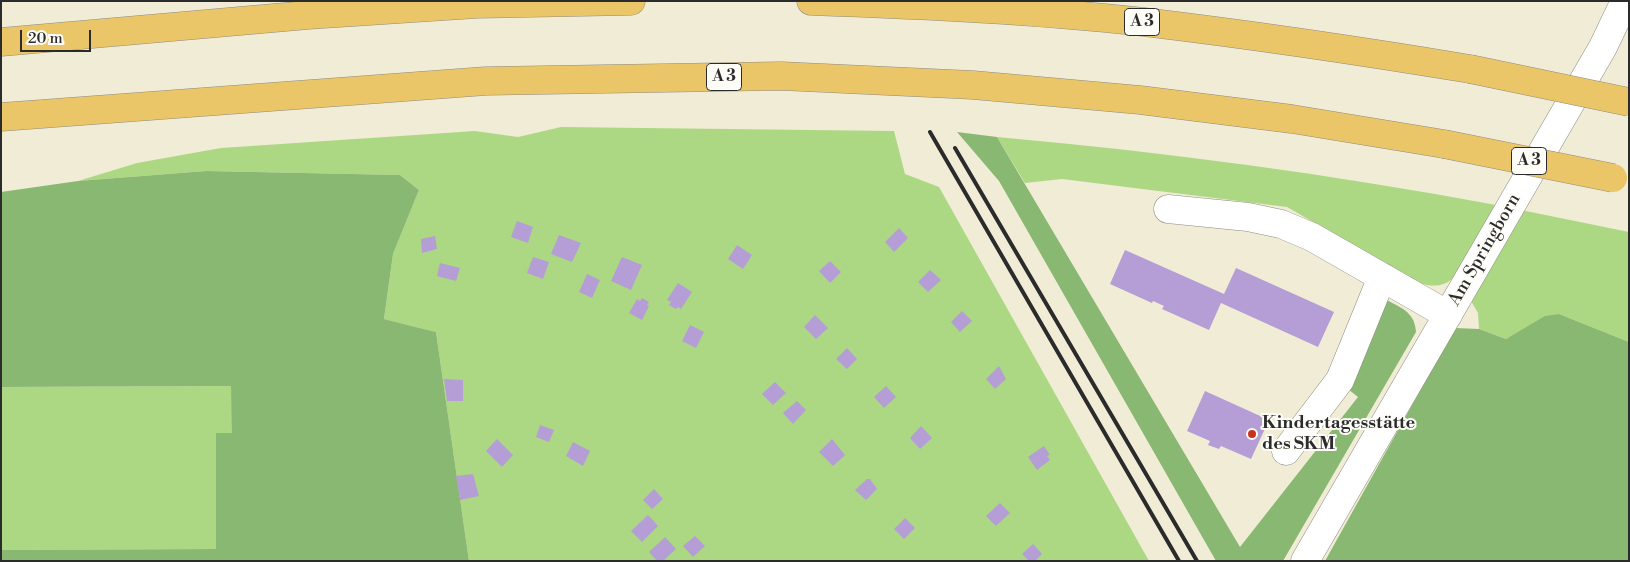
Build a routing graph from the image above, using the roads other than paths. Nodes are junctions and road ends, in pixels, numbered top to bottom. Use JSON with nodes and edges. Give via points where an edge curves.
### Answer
{"nodes":[{"id":1,"x":631,"y":1,"type":"edge"},
{"id":2,"x":812,"y":1,"type":"edge"},
{"id":3,"x":1625,"y":1,"type":"edge"},
{"id":4,"x":1,"y":42,"type":"edge"},
{"id":5,"x":1629,"y":102,"type":"edge"},
{"id":6,"x":1,"y":117,"type":"edge"},
{"id":7,"x":1621,"y":180,"type":"edge"},
{"id":8,"x":1168,"y":209,"type":"dead end"},
{"id":9,"x":1382,"y":277,"type":"junction"},
{"id":10,"x":1448,"y":315,"type":"junction"},
{"id":11,"x":1286,"y":451,"type":"dead end"},
{"id":12,"x":1305,"y":561,"type":"edge"}],
"edges":[{"from":1,"to":4,"type":"highway","via":[[476,4]]},
{"from":2,"to":5,"type":"highway","number":"A 3","bridge":true,"via":[[952,6],[1142,22],[1309,43],[1470,69]]},
{"from":3,"to":10,"type":"street","name":"Am Springborn","via":[[1603,47]]},
{"from":6,"to":7,"type":"highway","number":"A 3","bridge":true,"via":[[486,81],[782,76],[973,85],[1140,100],[1292,119],[1444,144]]},
{"from":8,"to":9,"type":"street","name":"Am Springborn","via":[[1248,217],[1281,224],[1312,237]]},
{"from":9,"to":10,"type":"street","name":"Am Springborn"},
{"from":9,"to":11,"type":"street","via":[[1340,380]]},
{"from":10,"to":12,"type":"street","name":"Am Springborn"}]}
